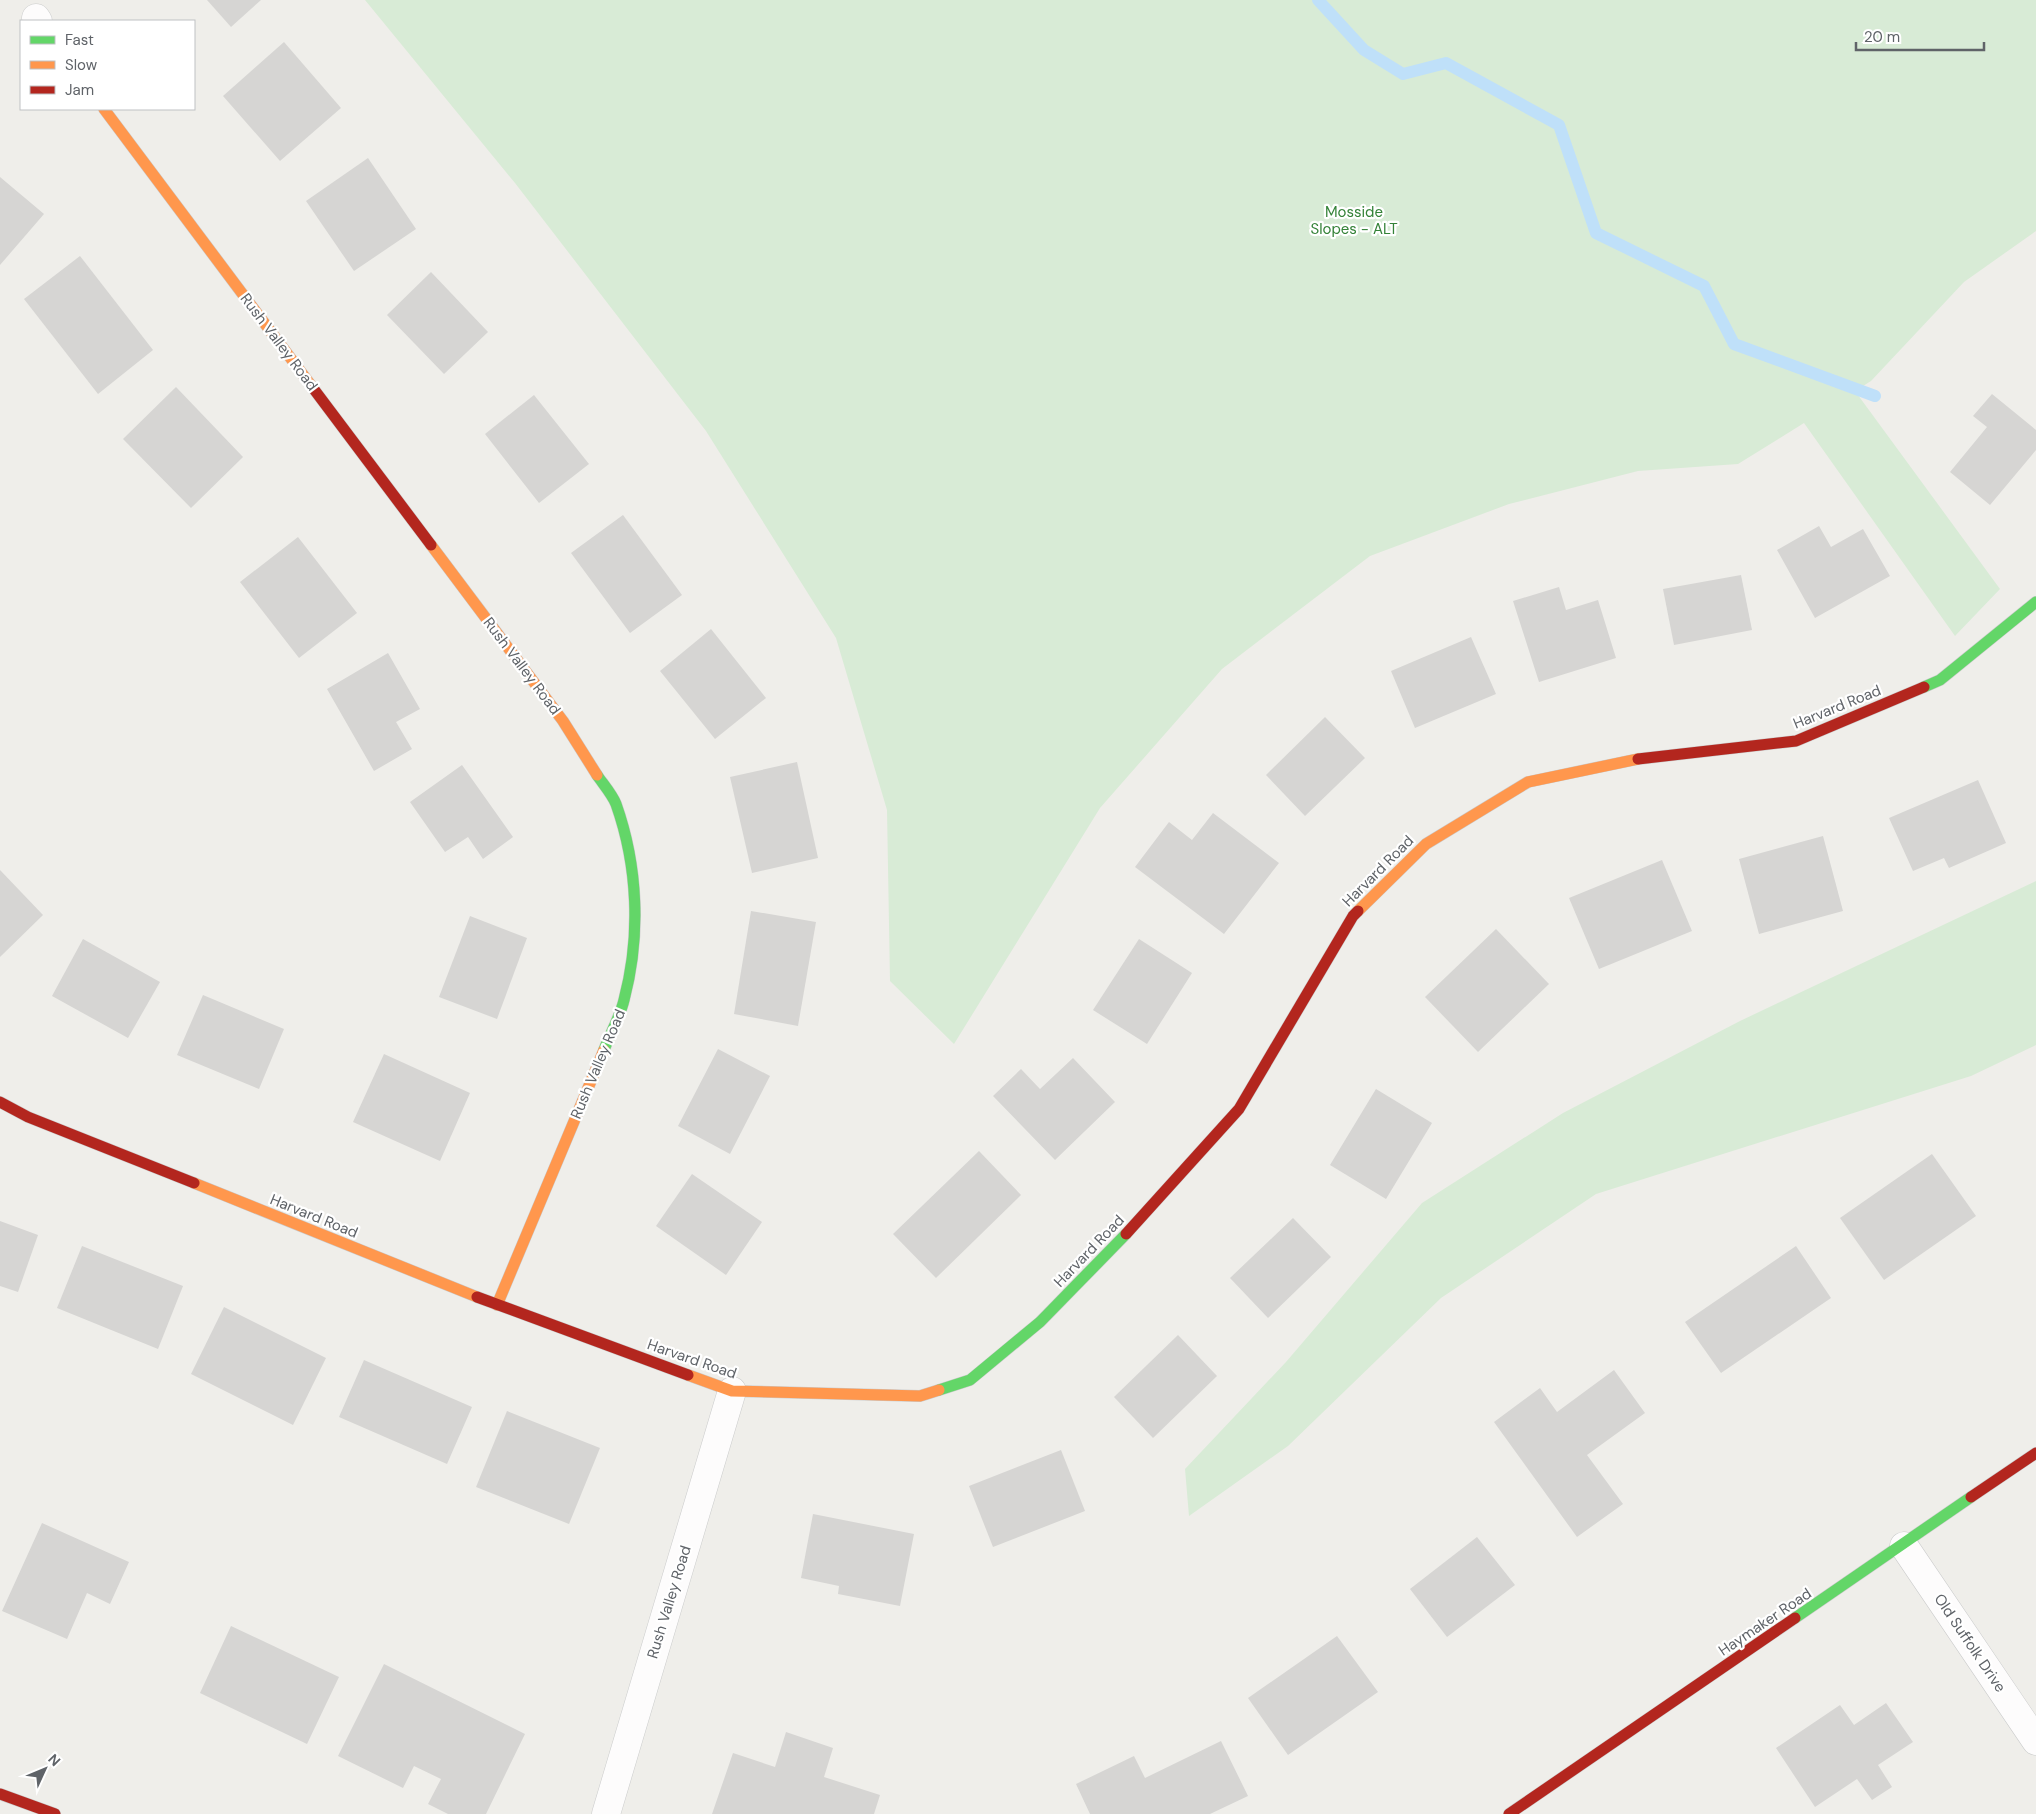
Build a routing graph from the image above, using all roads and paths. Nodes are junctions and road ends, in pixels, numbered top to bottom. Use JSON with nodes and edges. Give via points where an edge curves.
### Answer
{"nodes":[{"id":1,"x":105,"y":110,"type":"edge"},
{"id":2,"x":2036,"y":602,"type":"edge"},
{"id":3,"x":0,"y":1102,"type":"edge"},
{"id":4,"x":497,"y":1305,"type":"junction"},
{"id":5,"x":732,"y":1391,"type":"junction"},
{"id":6,"x":2036,"y":1453,"type":"edge"},
{"id":7,"x":1904,"y":1546,"type":"junction"},
{"id":8,"x":2036,"y":1741,"type":"edge"},
{"id":9,"x":0,"y":1794,"type":"edge"},
{"id":10,"x":55,"y":1814,"type":"edge"},
{"id":11,"x":606,"y":1814,"type":"edge"},
{"id":12,"x":1509,"y":1814,"type":"edge"}],
"edges":[{"from":1,"to":4,"type":"street","name":"Rush Valley Road","via":[[563,721],[615,802],[630,854],[634,901],[634,944],[624,1001]]},
{"from":2,"to":5,"type":"street","name":"Harvard Road","via":[[1940,680],[1796,741],[1632,760],[1528,782],[1426,844],[1353,916],[1239,1109],[1118,1243],[1040,1322],[970,1380],[920,1396]]},
{"from":3,"to":4,"type":"street","name":"Harvard Road","via":[[28,1117]]},
{"from":4,"to":5,"type":"street","name":"Harvard Road"},
{"from":5,"to":11,"type":"street","name":"Rush Valley Road"},
{"from":6,"to":7,"type":"street","name":"Haymaker Road"},
{"from":7,"to":8,"type":"street","name":"Old Suffolk Drive"},
{"from":7,"to":12,"type":"street","name":"Haymaker Road"},
{"from":9,"to":10,"type":"street"}]}
